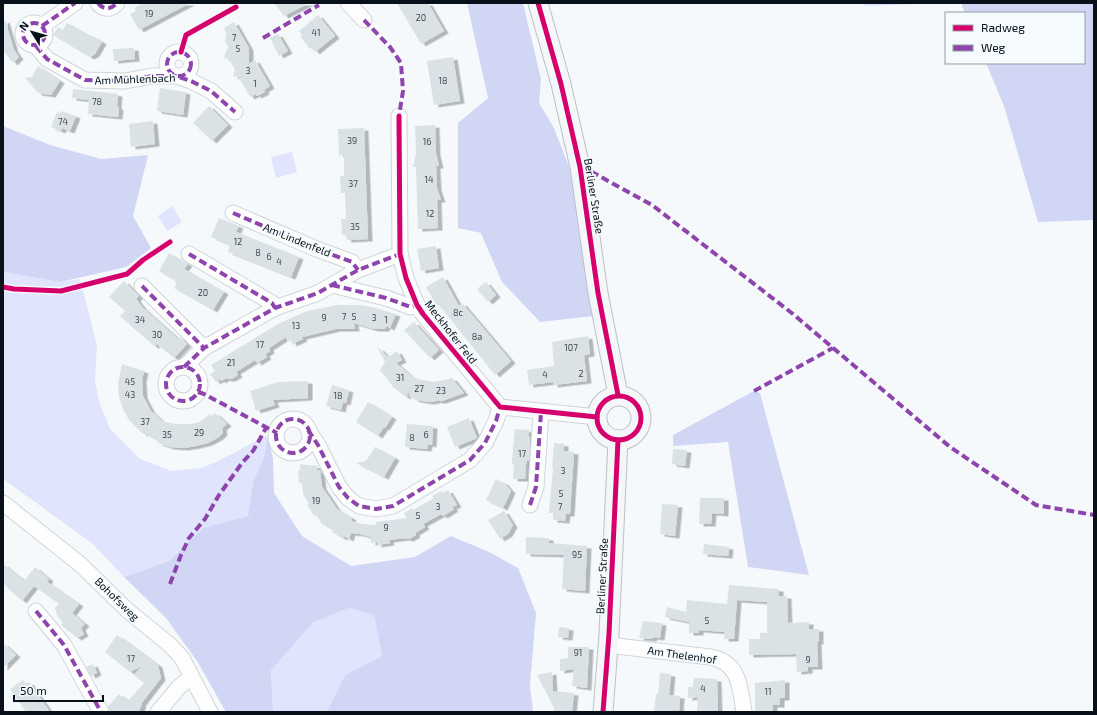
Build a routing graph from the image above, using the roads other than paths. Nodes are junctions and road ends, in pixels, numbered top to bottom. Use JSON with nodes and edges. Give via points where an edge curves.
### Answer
{"nodes":[{"id":1,"x":75,"y":3,"type":"edge"},
{"id":2,"x":98,"y":3,"type":"edge"},
{"id":3,"x":117,"y":3,"type":"edge"},
{"id":4,"x":348,"y":3,"type":"edge"},
{"id":5,"x":538,"y":3,"type":"edge"},
{"id":6,"x":364,"y":20,"type":"dead end"},
{"id":7,"x":235,"y":112,"type":"dead end"},
{"id":8,"x":399,"y":116,"type":"dead end"},
{"id":9,"x":233,"y":213,"type":"dead end"},
{"id":10,"x":189,"y":254,"type":"dead end"},
{"id":11,"x":400,"y":254,"type":"junction"},
{"id":12,"x":358,"y":270,"type":"junction"},
{"id":13,"x":332,"y":285,"type":"junction"},
{"id":14,"x":142,"y":286,"type":"dead end"},
{"id":15,"x":417,"y":305,"type":"junction"},
{"id":16,"x":275,"y":308,"type":"junction"},
{"id":17,"x":204,"y":348,"type":"junction"},
{"id":18,"x":184,"y":366,"type":"dead end"},
{"id":19,"x":618,"y":395,"type":"junction"},
{"id":20,"x":500,"y":407,"type":"junction"},
{"id":21,"x":542,"y":412,"type":"junction"},
{"id":22,"x":597,"y":417,"type":"junction"},
{"id":23,"x":308,"y":430,"type":"dead end"},
{"id":24,"x":618,"y":440,"type":"junction"},
{"id":25,"x":3,"y":503,"type":"edge"},
{"id":26,"x":530,"y":505,"type":"dead end"},
{"id":27,"x":36,"y":611,"type":"dead end"},
{"id":28,"x":608,"y":646,"type":"junction"},
{"id":29,"x":191,"y":677,"type":"junction"},
{"id":30,"x":101,"y":712,"type":"edge"},
{"id":31,"x":158,"y":712,"type":"edge"},
{"id":32,"x":210,"y":712,"type":"edge"},
{"id":33,"x":603,"y":712,"type":"edge"},
{"id":34,"x":744,"y":712,"type":"edge"}],
"edges":[{"from":1,"to":7,"type":"street","name":"Am Mühlenbach","via":[[42,26],[46,36],[42,43],[36,46],[46,59],[85,80],[125,81],[152,76],[176,76],[191,80],[211,91]]},
{"from":2,"to":3,"type":"street","via":[[101,7],[108,8]]},
{"from":4,"to":6,"type":"street"},
{"from":5,"to":19,"type":"main road","name":"Berliner Straße","via":[[561,84],[580,167],[598,293]]},
{"from":8,"to":11,"type":"street","name":"Meckhofer Feld"},
{"from":9,"to":12,"type":"street","name":"Am Lindenfeld","via":[[352,262]]},
{"from":10,"to":16,"type":"street","via":[[272,303]]},
{"from":11,"to":12,"type":"street"},
{"from":11,"to":15,"type":"street","name":"Meckhofer Feld"},
{"from":12,"to":13,"type":"street"},
{"from":13,"to":15,"type":"street","via":[[411,307]]},
{"from":13,"to":16,"type":"street","via":[[318,293]]},
{"from":14,"to":17,"type":"street"},
{"from":15,"to":20,"type":"street","name":"Meckhofer Feld"},
{"from":16,"to":17,"type":"street"},
{"from":17,"to":18,"type":"street"},
{"from":19,"to":22,"type":"main road","via":[[601,405]]},
{"from":19,"to":24,"type":"main road","via":[[632,399],[638,405],[641,420],[635,433]]},
{"from":20,"to":21,"type":"street"},
{"from":20,"to":23,"type":"street","via":[[485,443],[470,460],[393,506],[376,509],[359,506],[339,488]]},
{"from":21,"to":22,"type":"street"},
{"from":21,"to":26,"type":"street","via":[[536,487]]},
{"from":22,"to":24,"type":"main road","via":[[601,431]]},
{"from":24,"to":28,"type":"main road","name":"Berliner Straße"},
{"from":25,"to":29,"type":"street","name":"Bohofsweg","via":[[80,564],[126,610],[170,645],[182,658]]},
{"from":27,"to":30,"type":"street","via":[[64,644]]},
{"from":28,"to":33,"type":"main road","name":"Berliner Straße"},
{"from":28,"to":34,"type":"street","name":"Am Thelenhof","via":[[710,657],[722,661],[737,675]]},
{"from":29,"to":31,"type":"street","via":[[178,687]]},
{"from":29,"to":32,"type":"street","name":"Bohofsweg"}]}
